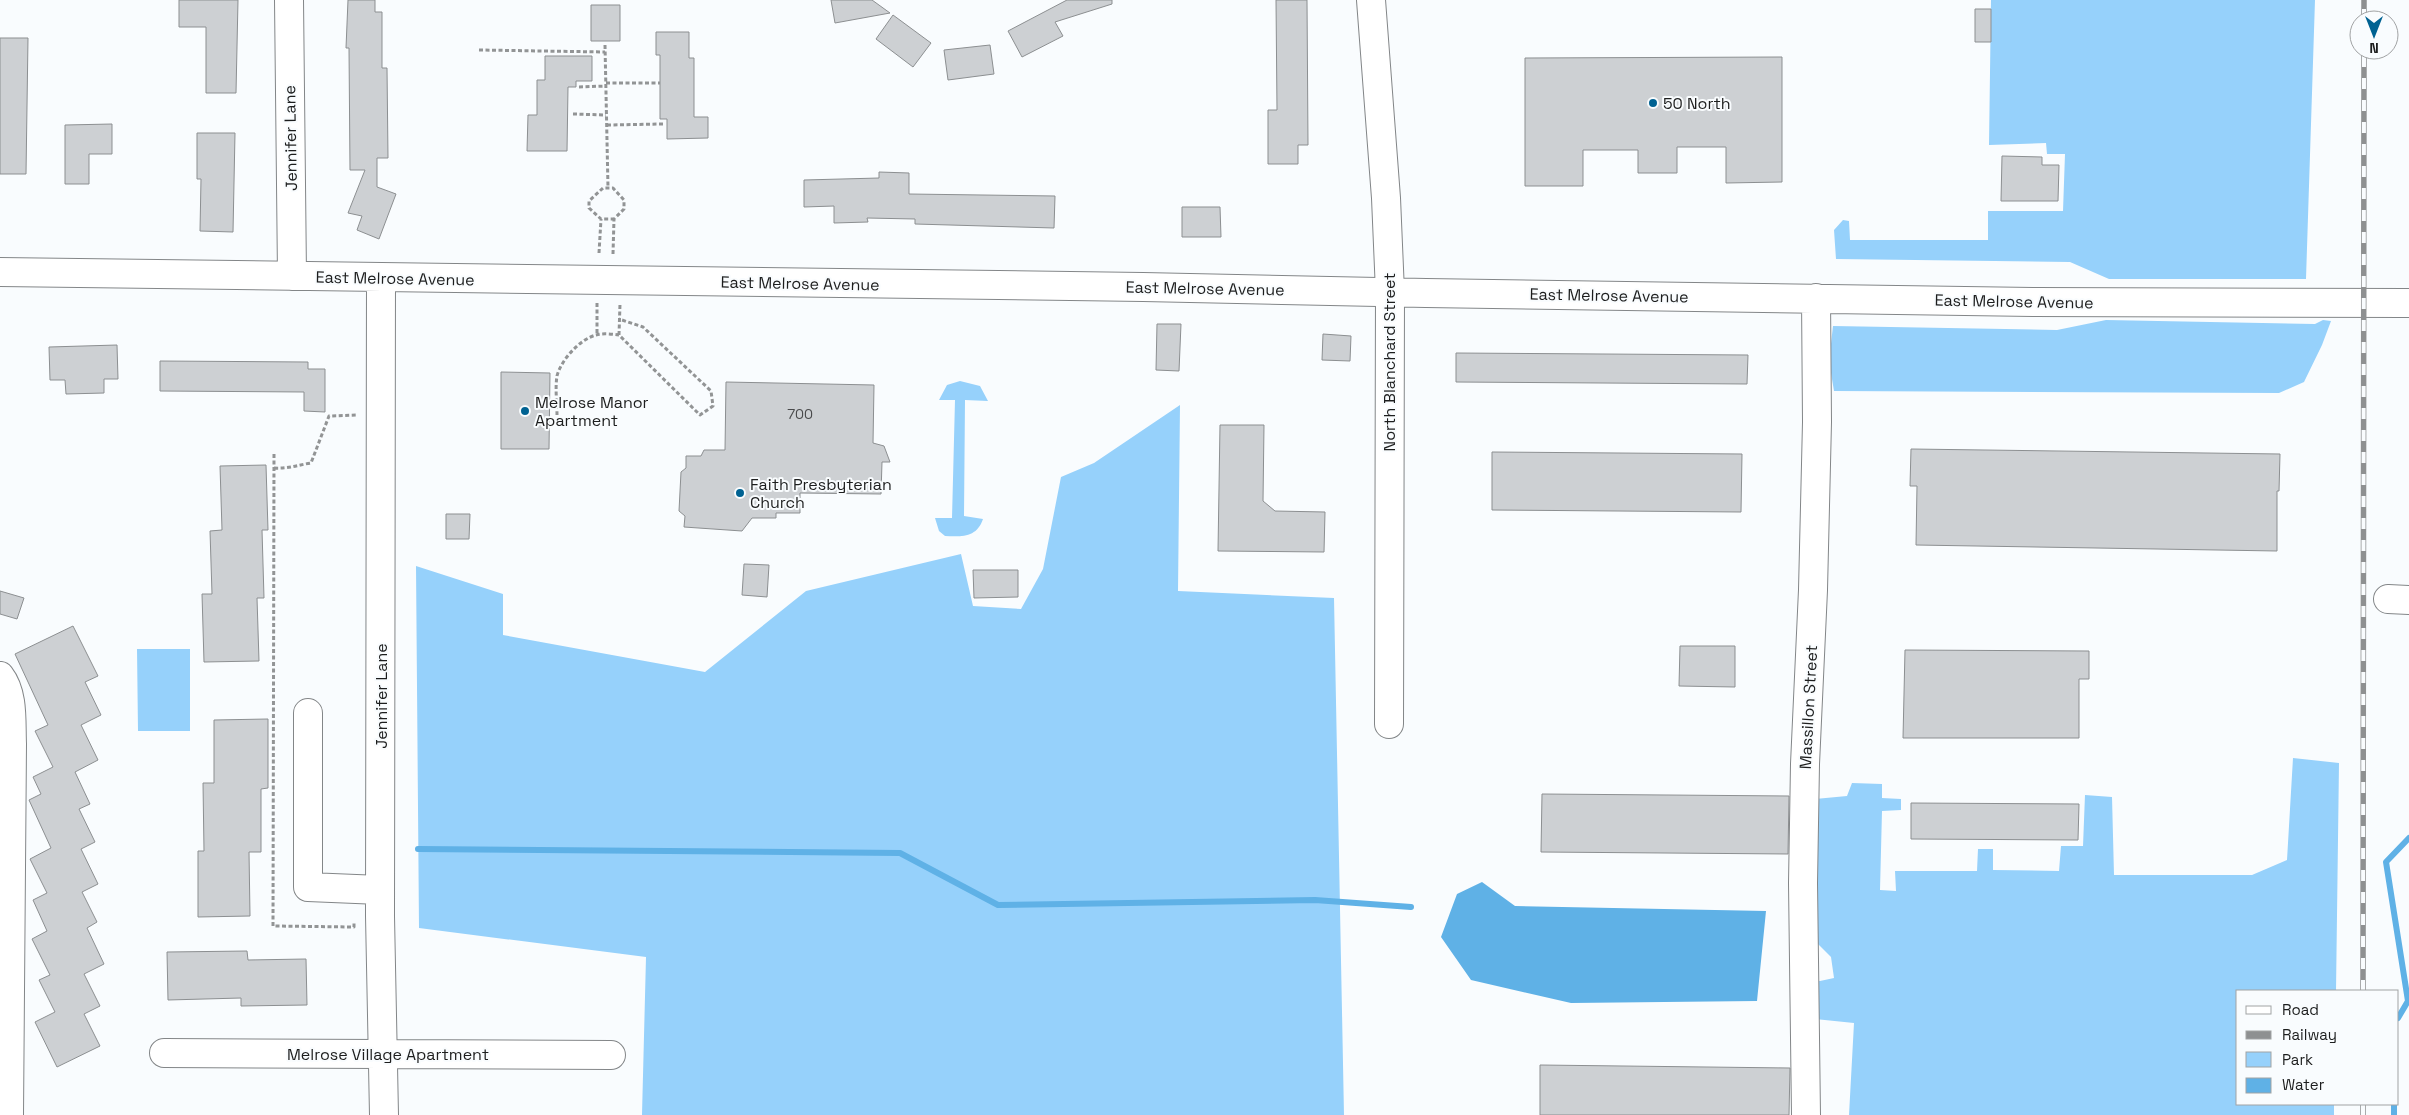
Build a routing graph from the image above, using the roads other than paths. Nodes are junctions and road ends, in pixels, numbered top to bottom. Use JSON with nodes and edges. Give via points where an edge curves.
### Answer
{"nodes":[{"id":1,"x":289,"y":0,"type":"edge"},
{"id":2,"x":1371,"y":0,"type":"edge"},
{"id":3,"x":0,"y":272,"type":"edge"},
{"id":4,"x":292,"y":276,"type":"junction"},
{"id":5,"x":381,"y":278,"type":"junction"},
{"id":6,"x":1390,"y":292,"type":"junction"},
{"id":7,"x":1816,"y":298,"type":"junction"},
{"id":8,"x":2409,"y":303,"type":"edge"},
{"id":9,"x":0,"y":676,"type":"edge"},
{"id":10,"x":308,"y":713,"type":"dead end"},
{"id":11,"x":1388,"y":724,"type":"dead end"},
{"id":12,"x":5,"y":851,"type":"edge"},
{"id":13,"x":367,"y":890,"type":"junction"},
{"id":14,"x":164,"y":1053,"type":"dead end"},
{"id":15,"x":383,"y":1054,"type":"junction"},
{"id":16,"x":611,"y":1055,"type":"dead end"},
{"id":17,"x":9,"y":1115,"type":"edge"},
{"id":18,"x":384,"y":1115,"type":"edge"},
{"id":19,"x":1806,"y":1115,"type":"edge"}],
"edges":[{"from":1,"to":4,"type":"street","name":"Jennifer Lane"},
{"from":2,"to":6,"type":"street","name":"North Blanchard Street"},
{"from":3,"to":4,"type":"street","name":"East Melrose Avenue"},
{"from":4,"to":5,"type":"street","name":"East Melrose Avenue"},
{"from":5,"to":6,"type":"street","name":"East Melrose Avenue","via":[[1143,286]]},
{"from":5,"to":13,"type":"street","name":"Jennifer Lane"},
{"from":6,"to":7,"type":"street","name":"East Melrose Avenue"},
{"from":6,"to":11,"type":"street","name":"North Blanchard Street"},
{"from":7,"to":8,"type":"street","name":"East Melrose Avenue"},
{"from":7,"to":19,"type":"street","name":"Massillon Street","via":[[1814,590],[1803,882]]},
{"from":9,"to":12,"type":"street","via":[[9,697],[11,713]]},
{"from":10,"to":13,"type":"street","via":[[308,887]]},
{"from":12,"to":17,"type":"street"},
{"from":13,"to":15,"type":"street","name":"Jennifer Lane"},
{"from":14,"to":15,"type":"street","name":"Melrose Village Apartment"},
{"from":15,"to":16,"type":"street","name":"Melrose Village Apartment"},
{"from":15,"to":18,"type":"street","name":"Jennifer Lane"}]}
